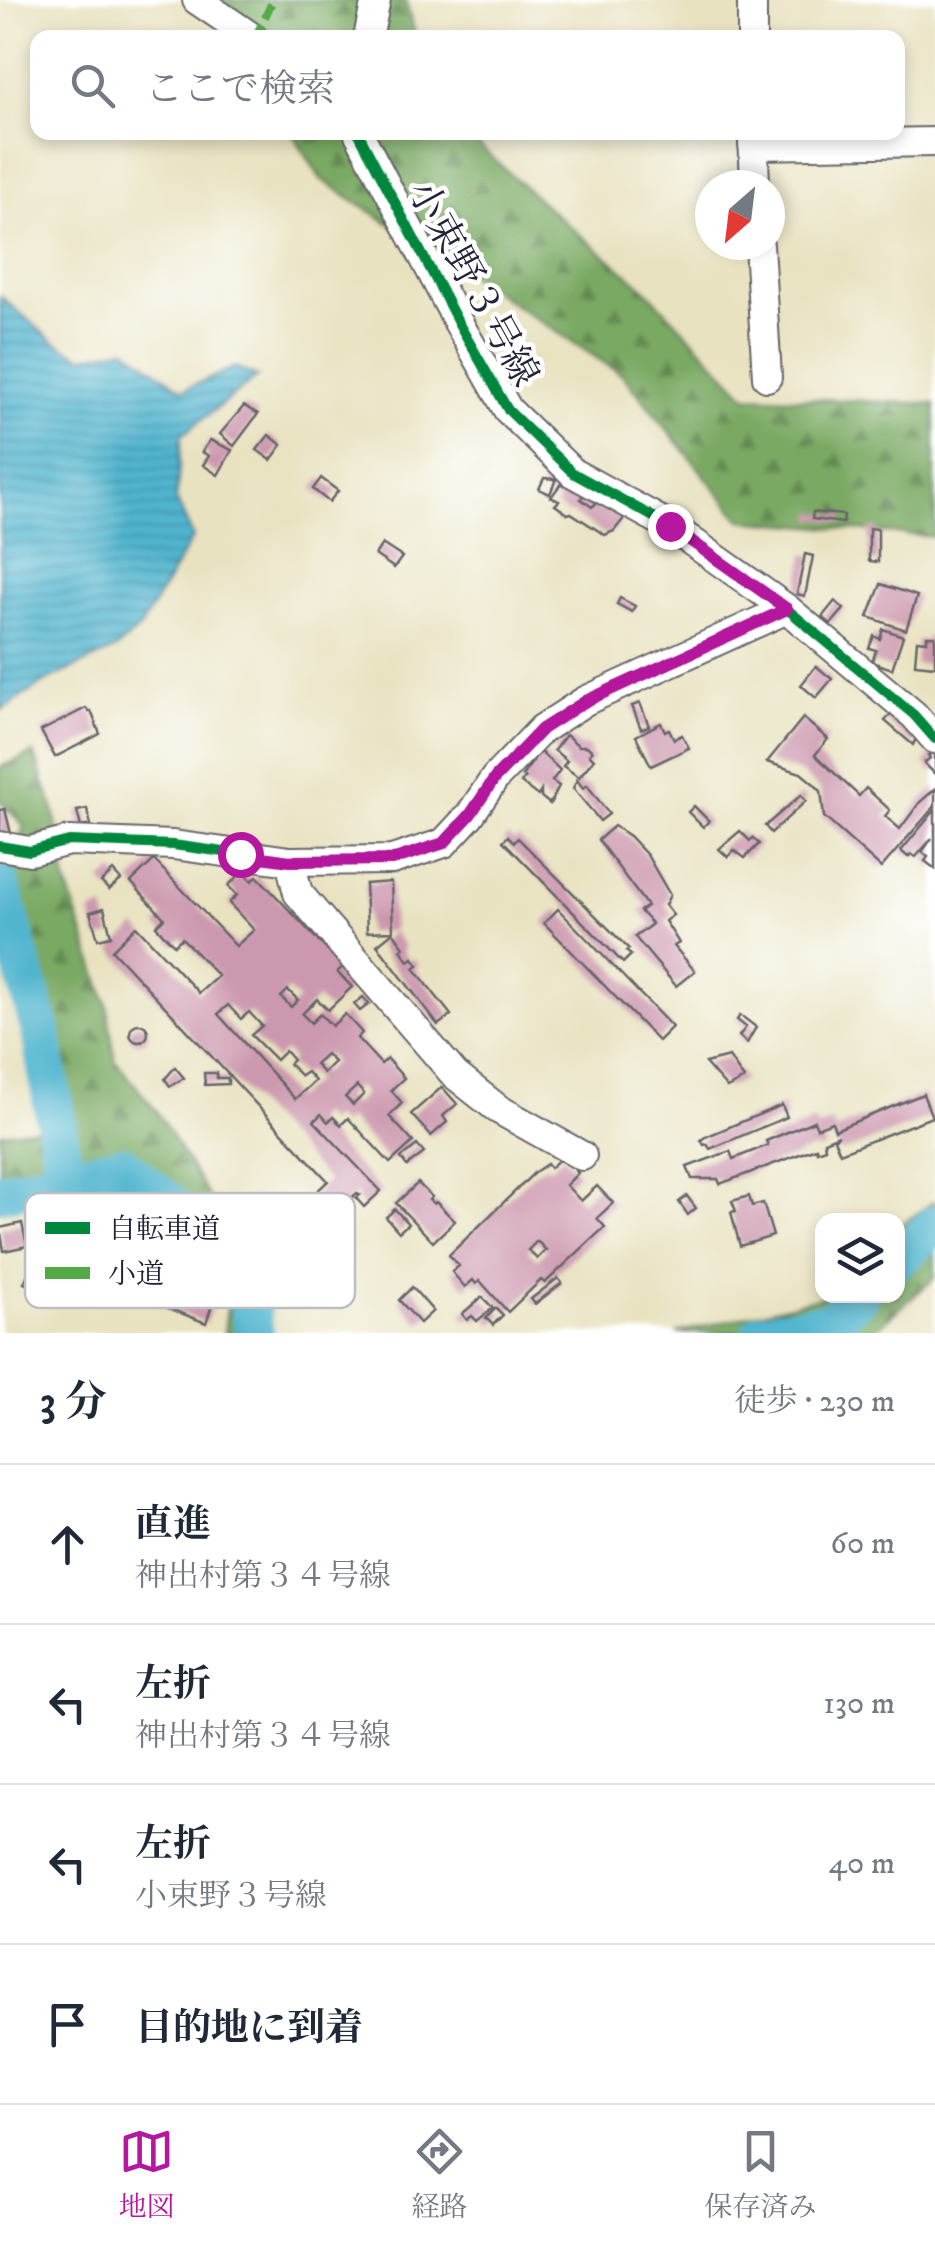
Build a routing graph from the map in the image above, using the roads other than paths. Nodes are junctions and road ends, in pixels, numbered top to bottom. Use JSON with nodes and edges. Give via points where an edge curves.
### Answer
{"nodes":[{"id":1,"x":197,"y":0,"type":"edge"},
{"id":2,"x":376,"y":0,"type":"edge"},
{"id":3,"x":752,"y":0,"type":"edge"},
{"id":4,"x":241,"y":30,"type":"edge"},
{"id":5,"x":370,"y":30,"type":"edge"},
{"id":6,"x":752,"y":30,"type":"edge"},
{"id":7,"x":362,"y":140,"type":"edge"},
{"id":8,"x":753,"y":140,"type":"edge"},
{"id":9,"x":814,"y":140,"type":"edge"},
{"id":10,"x":935,"y":142,"type":"edge"},
{"id":11,"x":754,"y":170,"type":"edge"},
{"id":12,"x":760,"y":260,"type":"edge"},
{"id":13,"x":767,"y":378,"type":"dead end"},
{"id":14,"x":787,"y":609,"type":"junction"},
{"id":15,"x":935,"y":739,"type":"edge"},
{"id":16,"x":0,"y":846,"type":"edge"},
{"id":17,"x":290,"y":861,"type":"junction"},
{"id":18,"x":582,"y":1156,"type":"dead end"}],
"edges":[{"from":1,"to":4,"type":"street"},
{"from":2,"to":5,"type":"street"},
{"from":3,"to":6,"type":"street"},
{"from":7,"to":14,"type":"street","name":"小束野３号線","via":[[508,410],[572,473],[670,526]]},
{"from":8,"to":11,"type":"street"},
{"from":9,"to":10,"type":"street"},
{"from":12,"to":13,"type":"street"},
{"from":14,"to":15,"type":"street","name":"小束野３号線"},
{"from":14,"to":17,"type":"street","via":[[586,701],[542,729],[444,843],[392,860]]},
{"from":16,"to":17,"type":"street","via":[[30,851],[69,842],[173,845]]},
{"from":17,"to":18,"type":"street","via":[[298,892],[455,1074],[498,1109]]}]}
